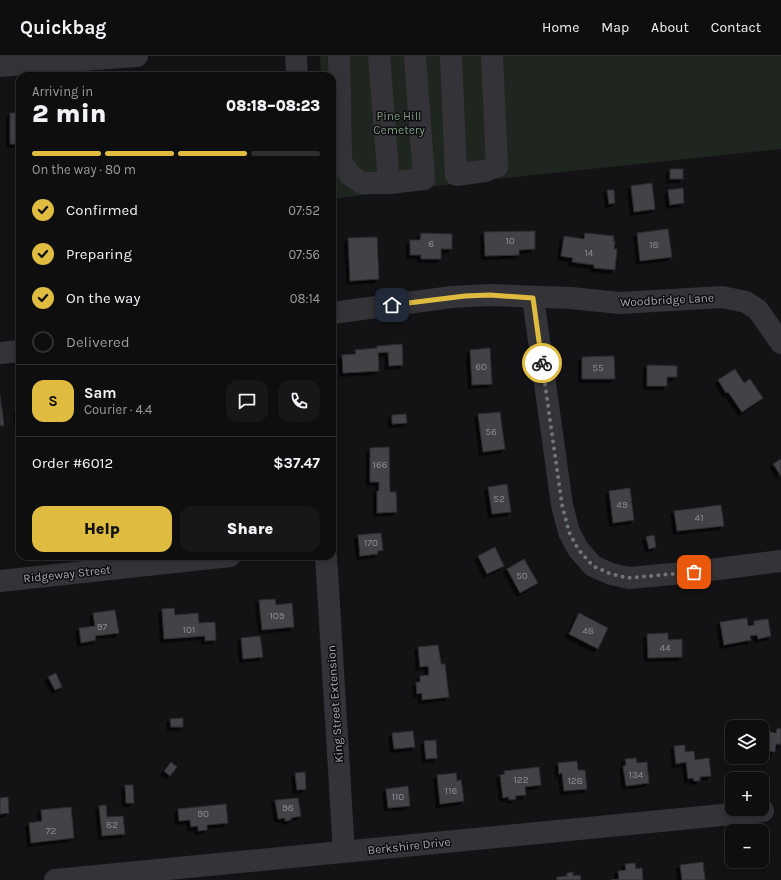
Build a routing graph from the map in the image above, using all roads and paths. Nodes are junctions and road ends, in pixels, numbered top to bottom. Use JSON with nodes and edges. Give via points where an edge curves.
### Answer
{"nodes":[{"id":1,"x":137,"y":56,"type":"edge"},
{"id":2,"x":296,"y":56,"type":"edge"},
{"id":3,"x":339,"y":56,"type":"edge"},
{"id":4,"x":379,"y":56,"type":"edge"},
{"id":5,"x":415,"y":56,"type":"edge"},
{"id":6,"x":451,"y":56,"type":"edge"},
{"id":7,"x":492,"y":56,"type":"edge"},
{"id":8,"x":0,"y":66,"type":"edge"},
{"id":9,"x":297,"y":72,"type":"edge"},
{"id":10,"x":456,"y":175,"type":"junction"},
{"id":11,"x":424,"y":179,"type":"junction"},
{"id":12,"x":389,"y":182,"type":"junction"},
{"id":13,"x":533,"y":298,"type":"junction"},
{"id":14,"x":336,"y":312,"type":"edge"},
{"id":15,"x":781,"y":343,"type":"edge"},
{"id":16,"x":16,"y":351,"type":"edge"},
{"id":17,"x":0,"y":353,"type":"edge"},
{"id":18,"x":193,"y":560,"type":"edge"},
{"id":19,"x":326,"y":560,"type":"edge"},
{"id":20,"x":781,"y":561,"type":"edge"},
{"id":21,"x":0,"y":581,"type":"edge"},
{"id":22,"x":725,"y":815,"type":"edge"},
{"id":23,"x":344,"y":852,"type":"junction"},
{"id":24,"x":56,"y":880,"type":"edge"}],
"edges":[{"from":1,"to":8,"type":"street"},
{"from":2,"to":9,"type":"street"},
{"from":3,"to":12,"type":"street","via":[[341,161],[349,174],[362,183]]},
{"from":4,"to":12,"type":"street"},
{"from":5,"to":11,"type":"street"},
{"from":6,"to":10,"type":"street"},
{"from":7,"to":10,"type":"street","via":[[497,166],[485,171]]},
{"from":10,"to":11,"type":"street"},
{"from":11,"to":12,"type":"street"},
{"from":13,"to":14,"type":"street","name":"Woodbridge Lane","via":[[490,295],[452,297]]},
{"from":13,"to":15,"type":"street","name":"Woodbridge Lane","via":[[571,298],[620,303],[722,297],[746,302],[758,310]]},
{"from":13,"to":20,"type":"street","via":[[562,505],[569,532],[578,549],[593,566],[628,578]]},
{"from":16,"to":17,"type":"street"},
{"from":18,"to":21,"type":"street","name":"Ridgeway Street"},
{"from":19,"to":23,"type":"street","name":"King Street Extension"},
{"from":22,"to":23,"type":"street","name":"Berkshire Drive"},
{"from":23,"to":24,"type":"street","name":"Berkshire Drive"}]}
